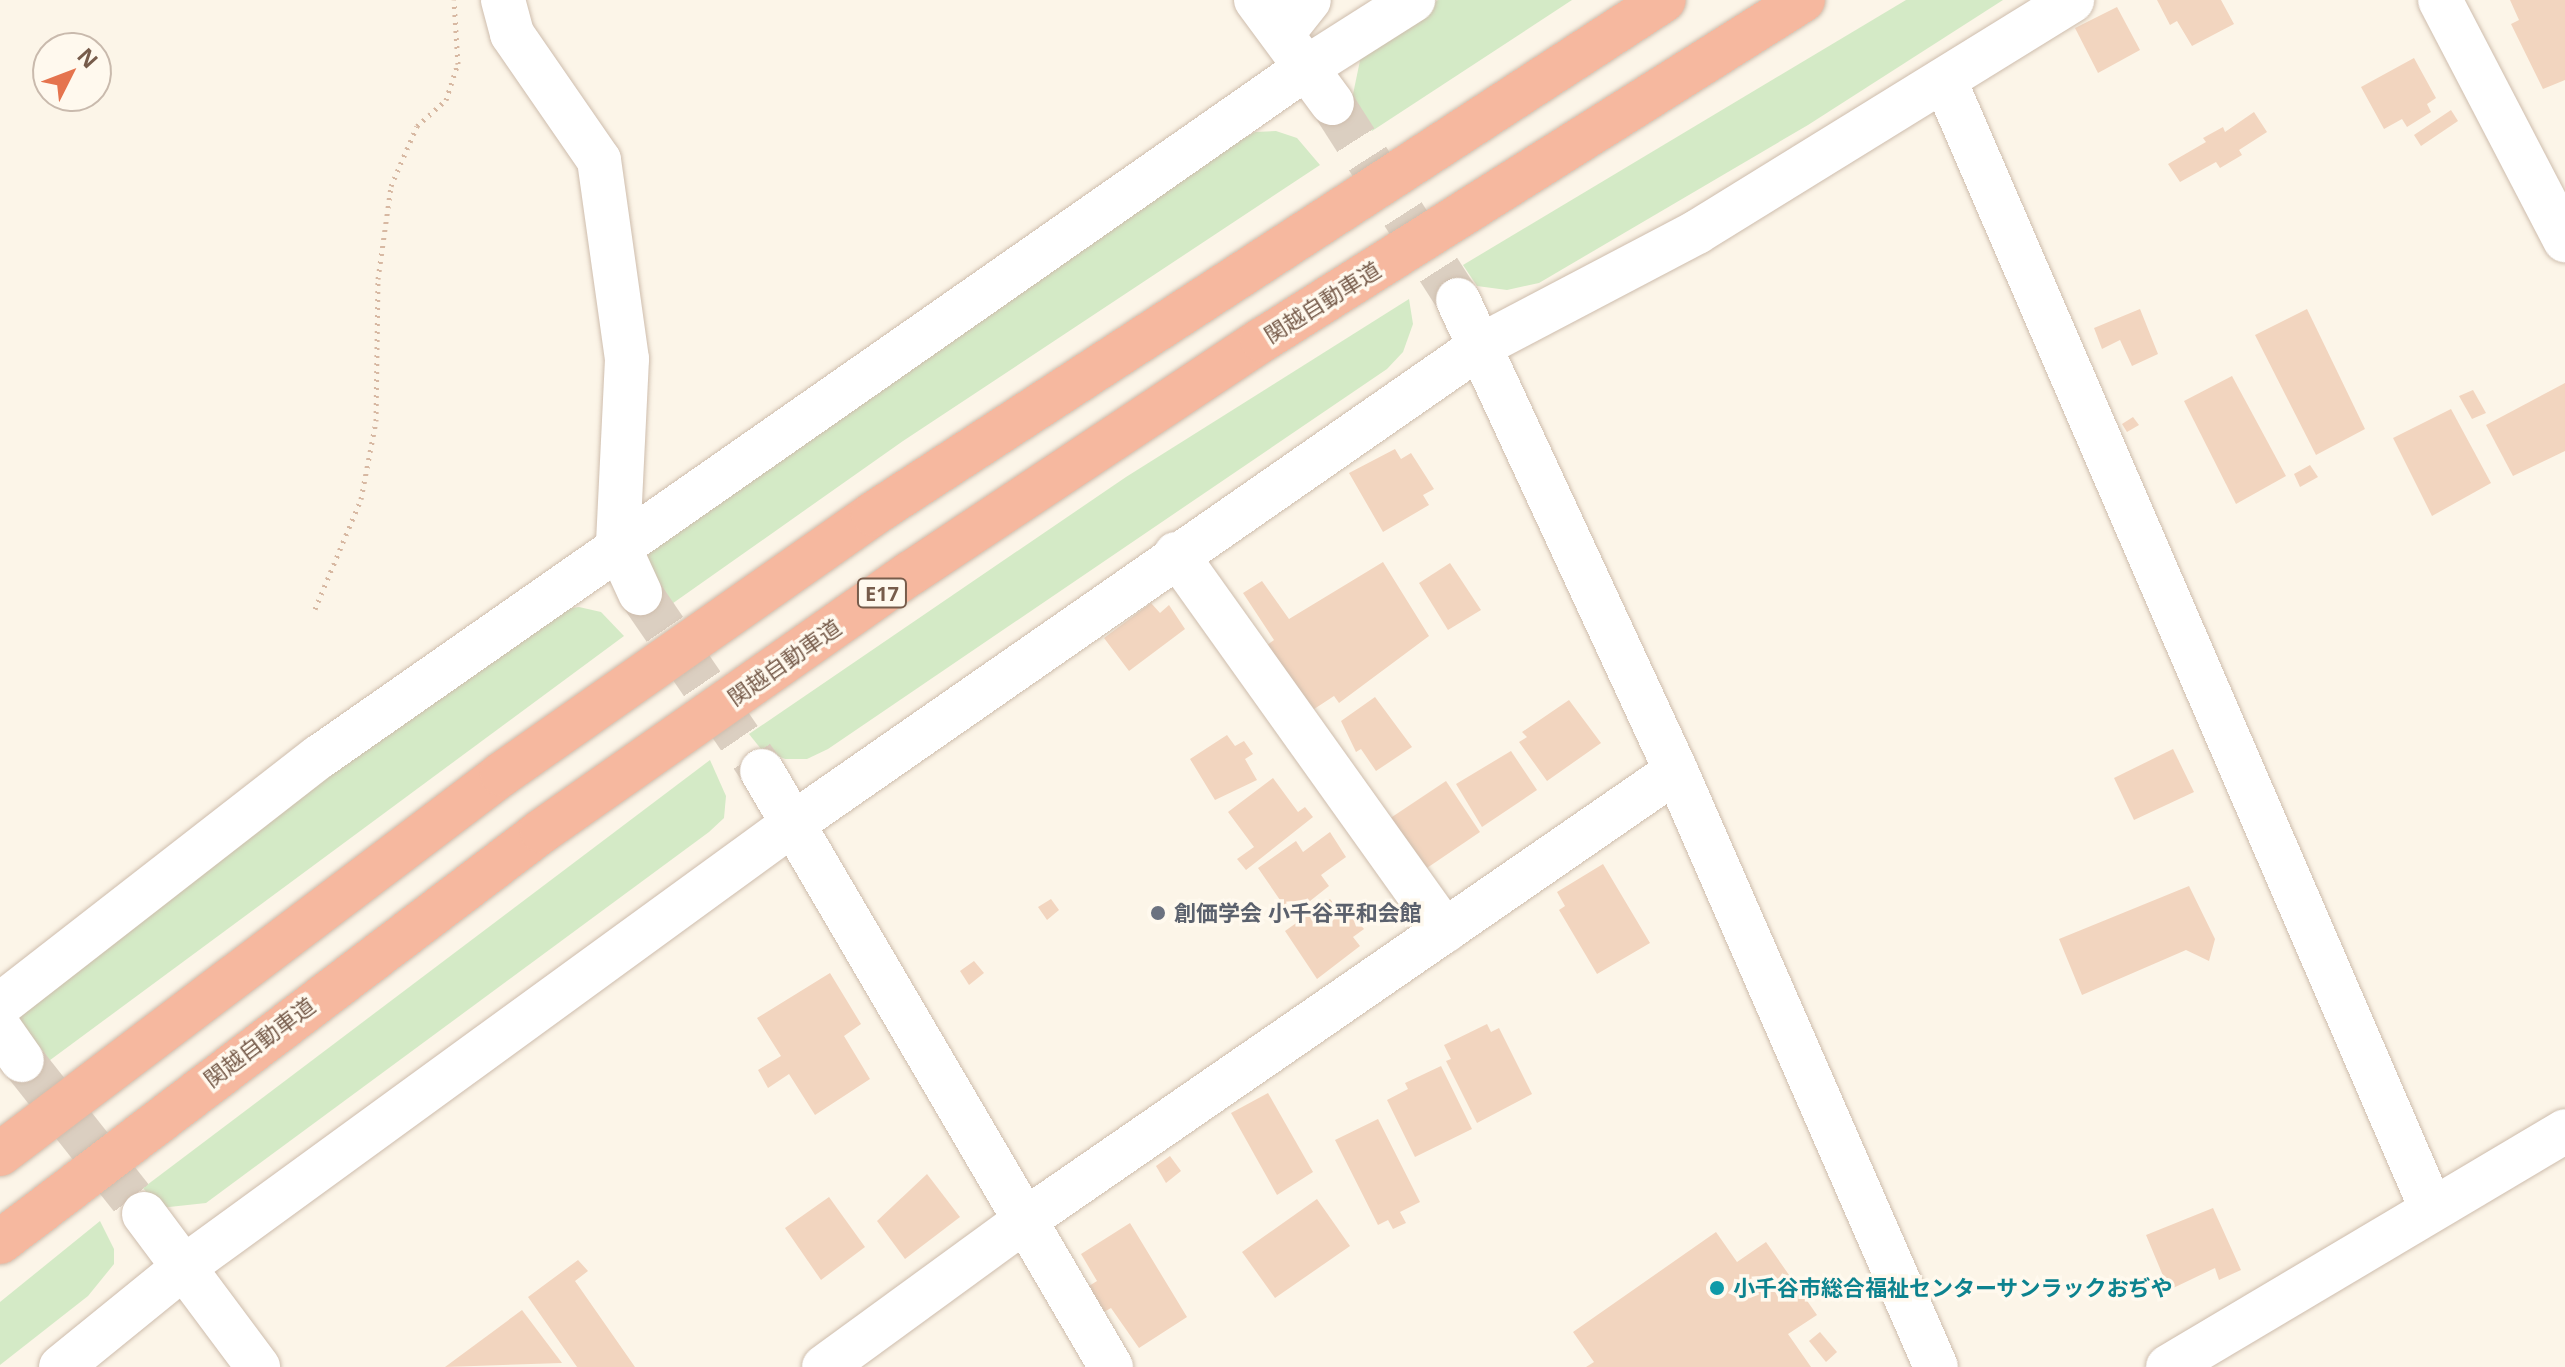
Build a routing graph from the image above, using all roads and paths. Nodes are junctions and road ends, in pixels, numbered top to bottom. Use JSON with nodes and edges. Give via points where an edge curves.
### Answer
{"nodes":[{"id":1,"x":454,"y":0,"type":"edge"},
{"id":2,"x":503,"y":0,"type":"edge"},
{"id":3,"x":1256,"y":0,"type":"edge"},
{"id":4,"x":1309,"y":0,"type":"edge"},
{"id":5,"x":1413,"y":0,"type":"edge"},
{"id":6,"x":1664,"y":0,"type":"edge"},
{"id":7,"x":1803,"y":0,"type":"edge"},
{"id":8,"x":2072,"y":0,"type":"edge"},
{"id":9,"x":2440,"y":0,"type":"edge"},
{"id":10,"x":1294,"y":51,"type":"junction"},
{"id":11,"x":1945,"y":81,"type":"junction"},
{"id":12,"x":1332,"y":103,"type":"tunnel mouth"},
{"id":13,"x":2565,"y":240,"type":"edge"},
{"id":14,"x":1458,"y":300,"type":"tunnel mouth"},
{"id":15,"x":1482,"y":345,"type":"junction"},
{"id":16,"x":618,"y":545,"type":"junction"},
{"id":17,"x":1176,"y":554,"type":"junction"},
{"id":18,"x":640,"y":593,"type":"tunnel mouth"},
{"id":19,"x":315,"y":609,"type":"dead end"},
{"id":20,"x":762,"y":771,"type":"tunnel mouth"},
{"id":21,"x":1676,"y":771,"type":"junction"},
{"id":22,"x":794,"y":823,"type":"junction"},
{"id":23,"x":1445,"y":931,"type":"junction"},
{"id":24,"x":0,"y":1005,"type":"edge"},
{"id":25,"x":2565,"y":1131,"type":"edge"},
{"id":26,"x":0,"y":1154,"type":"edge"},
{"id":27,"x":2431,"y":1208,"type":"junction"},
{"id":28,"x":144,"y":1214,"type":"tunnel mouth"},
{"id":29,"x":1028,"y":1218,"type":"junction"},
{"id":30,"x":0,"y":1242,"type":"edge"},
{"id":31,"x":184,"y":1267,"type":"junction"},
{"id":32,"x":61,"y":1367,"type":"edge"},
{"id":33,"x":258,"y":1367,"type":"edge"},
{"id":34,"x":824,"y":1367,"type":"edge"},
{"id":35,"x":1111,"y":1367,"type":"edge"},
{"id":36,"x":1936,"y":1367,"type":"edge"},
{"id":37,"x":2168,"y":1367,"type":"edge"}],
"edges":[{"from":1,"to":19,"type":"path","via":[[458,64],[446,100],[417,126],[391,186],[378,279],[376,421],[361,499]]},
{"from":2,"to":16,"type":"street","via":[[512,34],[599,160],[627,359]]},
{"from":3,"to":10,"type":"street"},
{"from":4,"to":10,"type":"street"},
{"from":5,"to":10,"type":"street"},
{"from":6,"to":26,"type":"highway","via":[[860,523],[502,774]]},
{"from":7,"to":30,"type":"highway","name":"関越自動車道","number":"E17","via":[[1262,340],[911,573],[542,831]]},
{"from":8,"to":11,"type":"street"},
{"from":9,"to":13,"type":"street"},
{"from":10,"to":12,"type":"street"},
{"from":10,"to":16,"type":"street"},
{"from":11,"to":15,"type":"street","via":[[1697,232]]},
{"from":11,"to":27,"type":"street"},
{"from":14,"to":15,"type":"street"},
{"from":15,"to":17,"type":"street"},
{"from":15,"to":21,"type":"street"},
{"from":16,"to":18,"type":"street"},
{"from":16,"to":24,"type":"street","via":[[319,757]]},
{"from":17,"to":22,"type":"street"},
{"from":17,"to":23,"type":"street"},
{"from":20,"to":22,"type":"street"},
{"from":21,"to":23,"type":"street"},
{"from":21,"to":36,"type":"street"},
{"from":22,"to":29,"type":"street"},
{"from":22,"to":31,"type":"street"},
{"from":23,"to":29,"type":"street"},
{"from":25,"to":27,"type":"street"},
{"from":27,"to":37,"type":"street"},
{"from":28,"to":31,"type":"street"},
{"from":29,"to":34,"type":"street"},
{"from":29,"to":35,"type":"street"},
{"from":31,"to":32,"type":"street"},
{"from":31,"to":33,"type":"street"}]}
